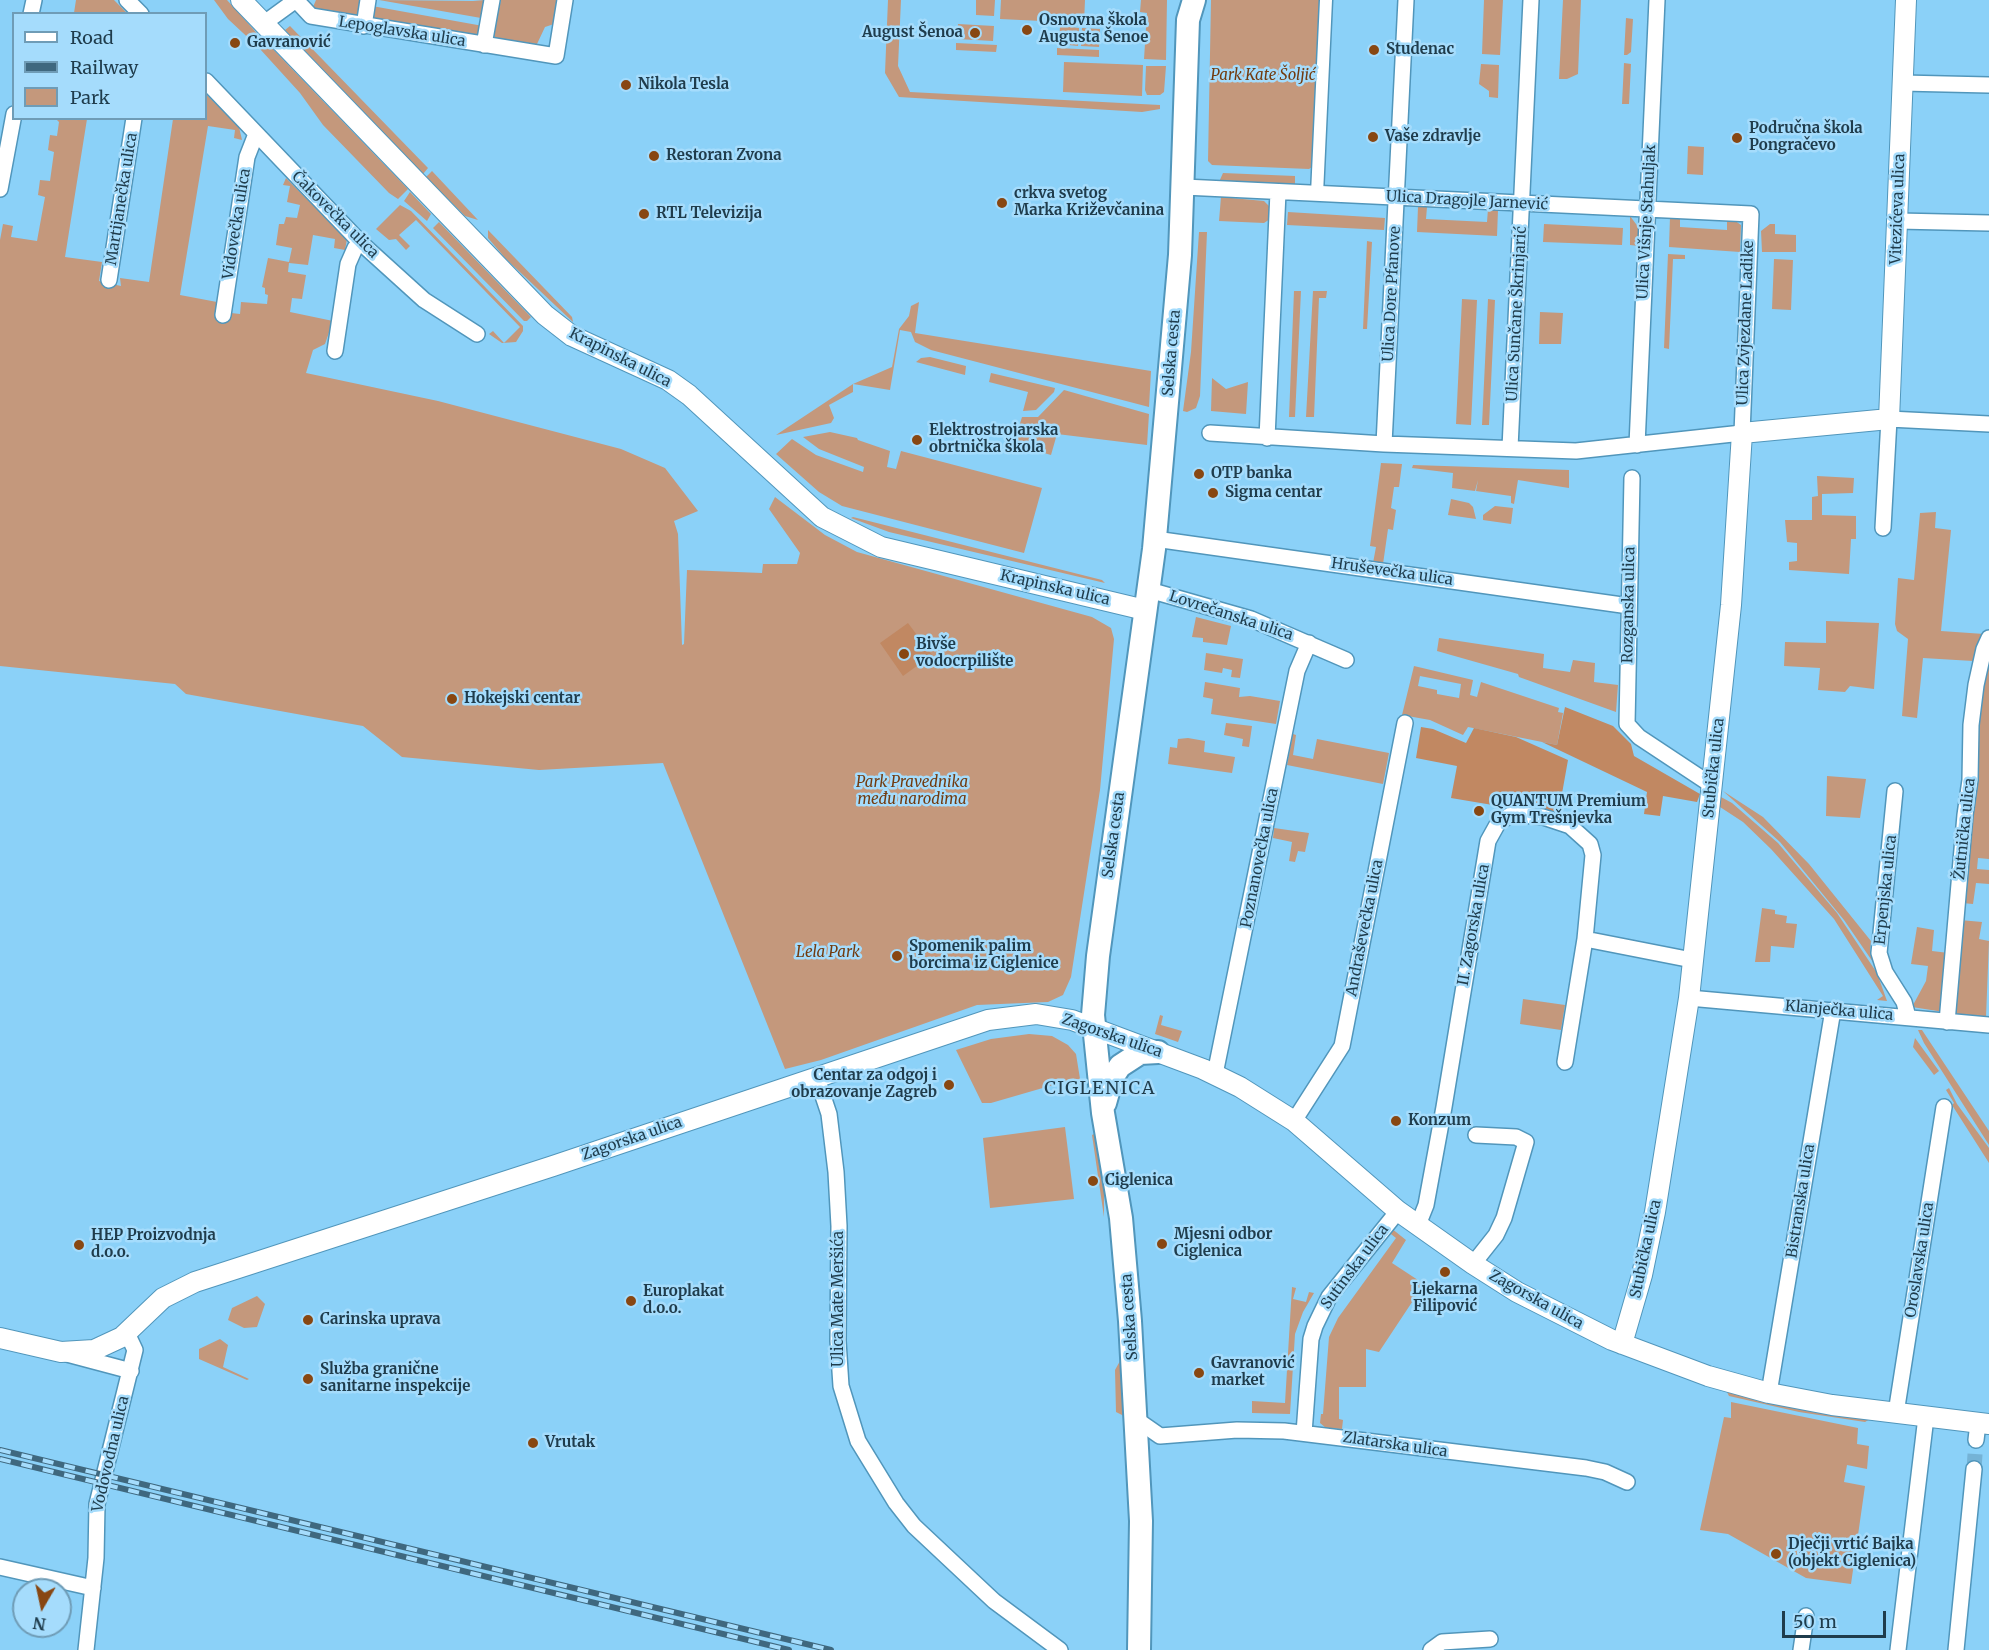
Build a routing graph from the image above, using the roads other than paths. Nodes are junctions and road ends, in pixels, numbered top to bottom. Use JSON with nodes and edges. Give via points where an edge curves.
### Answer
{"nodes":[{"id":1,"x":128,"y":0,"type":"edge"},
{"id":2,"x":241,"y":0,"type":"edge"},
{"id":3,"x":295,"y":0,"type":"edge"},
{"id":4,"x":368,"y":0,"type":"edge"},
{"id":5,"x":492,"y":0,"type":"edge"},
{"id":6,"x":565,"y":0,"type":"edge"},
{"id":7,"x":1326,"y":0,"type":"edge"},
{"id":8,"x":1406,"y":0,"type":"edge"},
{"id":9,"x":1531,"y":0,"type":"edge"},
{"id":10,"x":1657,"y":0,"type":"edge"},
{"id":11,"x":1906,"y":0,"type":"edge"},
{"id":12,"x":1187,"y":7,"type":"edge"},
{"id":13,"x":139,"y":12,"type":"edge"},
{"id":14,"x":263,"y":24,"type":"junction"},
{"id":15,"x":364,"y":26,"type":"junction"},
{"id":16,"x":484,"y":45,"type":"junction"},
{"id":17,"x":207,"y":82,"type":"edge"},
{"id":18,"x":1902,"y":83,"type":"junction"},
{"id":19,"x":1989,"y":85,"type":"edge"},
{"id":20,"x":13,"y":120,"type":"edge"},
{"id":21,"x":134,"y":120,"type":"edge"},
{"id":22,"x":256,"y":134,"type":"junction"},
{"id":23,"x":1184,"y":187,"type":"junction"},
{"id":24,"x":0,"y":189,"type":"edge"},
{"id":25,"x":1278,"y":192,"type":"junction"},
{"id":26,"x":1317,"y":194,"type":"junction"},
{"id":27,"x":1396,"y":197,"type":"junction"},
{"id":28,"x":1522,"y":203,"type":"junction"},
{"id":29,"x":1647,"y":209,"type":"junction"},
{"id":30,"x":1751,"y":214,"type":"joint"},
{"id":31,"x":1898,"y":221,"type":"junction"},
{"id":32,"x":1989,"y":224,"type":"edge"},
{"id":33,"x":361,"y":243,"type":"junction"},
{"id":34,"x":109,"y":280,"type":"dead end"},
{"id":35,"x":223,"y":315,"type":"dead end"},
{"id":36,"x":477,"y":334,"type":"dead end"},
{"id":37,"x":335,"y":351,"type":"dead end"},
{"id":38,"x":1889,"y":418,"type":"junction"},
{"id":39,"x":1989,"y":424,"type":"edge"},
{"id":40,"x":1210,"y":432,"type":"dead end"},
{"id":41,"x":1742,"y":433,"type":"junction"},
{"id":42,"x":1267,"y":438,"type":"junction"},
{"id":43,"x":1384,"y":444,"type":"junction"},
{"id":44,"x":1637,"y":445,"type":"junction"},
{"id":45,"x":1510,"y":448,"type":"junction"},
{"id":46,"x":1632,"y":478,"type":"dead end"},
{"id":47,"x":1883,"y":528,"type":"dead end"},
{"id":48,"x":1155,"y":539,"type":"junction"},
{"id":49,"x":1147,"y":600,"type":"junction"},
{"id":50,"x":1629,"y":606,"type":"junction"},
{"id":51,"x":1989,"y":638,"type":"edge"},
{"id":52,"x":1309,"y":643,"type":"junction"},
{"id":53,"x":1346,"y":660,"type":"dead end"},
{"id":54,"x":1405,"y":723,"type":"dead end"},
{"id":55,"x":1713,"y":786,"type":"junction"},
{"id":56,"x":1896,"y":791,"type":"dead end"},
{"id":57,"x":1585,"y":939,"type":"junction"},
{"id":58,"x":1692,"y":960,"type":"junction"},
{"id":59,"x":1689,"y":998,"type":"junction"},
{"id":60,"x":1833,"y":1010,"type":"junction"},
{"id":61,"x":1908,"y":1017,"type":"junction"},
{"id":62,"x":1947,"y":1022,"type":"junction"},
{"id":63,"x":1989,"y":1025,"type":"edge"},
{"id":64,"x":1094,"y":1028,"type":"junction"},
{"id":65,"x":1158,"y":1052,"type":"junction"},
{"id":66,"x":1566,"y":1062,"type":"dead end"},
{"id":67,"x":1215,"y":1074,"type":"junction"},
{"id":68,"x":817,"y":1078,"type":"junction"},
{"id":69,"x":1944,"y":1107,"type":"dead end"},
{"id":70,"x":1103,"y":1113,"type":"junction"},
{"id":71,"x":1294,"y":1120,"type":"junction"},
{"id":72,"x":1476,"y":1135,"type":"dead end"},
{"id":73,"x":1398,"y":1210,"type":"junction"},
{"id":74,"x":1418,"y":1225,"type":"junction"},
{"id":75,"x":1473,"y":1264,"type":"junction"},
{"id":76,"x":127,"y":1334,"type":"junction"},
{"id":77,"x":0,"y":1338,"type":"edge"},
{"id":78,"x":1622,"y":1344,"type":"junction"},
{"id":79,"x":61,"y":1352,"type":"junction"},
{"id":80,"x":131,"y":1371,"type":"junction"},
{"id":81,"x":1769,"y":1393,"type":"junction"},
{"id":82,"x":1896,"y":1413,"type":"junction"},
{"id":83,"x":1926,"y":1417,"type":"junction"},
{"id":84,"x":1137,"y":1420,"type":"junction"},
{"id":85,"x":1981,"y":1429,"type":"edge"},
{"id":86,"x":1304,"y":1433,"type":"junction"},
{"id":87,"x":1160,"y":1436,"type":"junction"},
{"id":88,"x":1138,"y":1454,"type":"junction"},
{"id":89,"x":1974,"y":1469,"type":"tunnel mouth"},
{"id":90,"x":1627,"y":1482,"type":"dead end"},
{"id":91,"x":0,"y":1567,"type":"edge"},
{"id":92,"x":93,"y":1588,"type":"junction"},
{"id":93,"x":1806,"y":1616,"type":"dead end"},
{"id":94,"x":1490,"y":1639,"type":"dead end"},
{"id":95,"x":86,"y":1650,"type":"edge"},
{"id":96,"x":1060,"y":1650,"type":"edge"},
{"id":97,"x":1139,"y":1650,"type":"edge"},
{"id":98,"x":1431,"y":1650,"type":"edge"},
{"id":99,"x":1801,"y":1650,"type":"edge"},
{"id":100,"x":1898,"y":1650,"type":"edge"},
{"id":101,"x":1956,"y":1650,"type":"edge"}],
"edges":[{"from":1,"to":13,"type":"street"},
{"from":2,"to":14,"type":"street","name":"Krapinska ulica"},
{"from":3,"to":14,"type":"street","name":"Lepoglavska ulica"},
{"from":3,"to":15,"type":"street","name":"Lepoglavska ulica","via":[[311,16]]},
{"from":4,"to":15,"type":"street"},
{"from":5,"to":16,"type":"street"},
{"from":6,"to":16,"type":"street","name":"Lepoglavska ulica","via":[[556,56]]},
{"from":7,"to":26,"type":"street"},
{"from":8,"to":27,"type":"street","name":"Ulica Dore Pfanove"},
{"from":9,"to":28,"type":"street","name":"Ulica Sunčane Škrinjarić"},
{"from":10,"to":29,"type":"street","name":"Ulica Višnje Stahuljak"},
{"from":11,"to":18,"type":"street","name":"Vitezićeva ulica"},
{"from":12,"to":23,"type":"main road","name":"Selska cesta"},
{"from":14,"to":49,"type":"street","name":"Krapinska ulica","via":[[545,315],[572,336],[675,385],[822,517],[881,547]]},
{"from":15,"to":16,"type":"street","name":"Lepoglavska ulica"},
{"from":17,"to":22,"type":"street","name":"Čakovečka ulica"},
{"from":18,"to":19,"type":"street"},
{"from":18,"to":31,"type":"street","name":"Vitezićeva ulica"},
{"from":20,"to":24,"type":"street"},
{"from":21,"to":34,"type":"street","name":"Martijanečka ulica"},
{"from":22,"to":33,"type":"street","name":"Čakovečka ulica"},
{"from":22,"to":35,"type":"street","name":"Vidovečka ulica","via":[[247,157]]},
{"from":23,"to":25,"type":"street","name":"Ulica Dragojle Jarnević"},
{"from":23,"to":48,"type":"main road","name":"Selska cesta"},
{"from":25,"to":26,"type":"street","name":"Ulica Dragojle Jarnević"},
{"from":25,"to":42,"type":"street"},
{"from":26,"to":27,"type":"street","name":"Ulica Dragojle Jarnević"},
{"from":27,"to":28,"type":"street","name":"Ulica Dragojle Jarnević"},
{"from":27,"to":43,"type":"street","name":"Ulica Dore Pfanove"},
{"from":28,"to":29,"type":"street","name":"Ulica Dragojle Jarnević"},
{"from":28,"to":45,"type":"street","name":"Ulica Sunčane Škrinjarić"},
{"from":29,"to":30,"type":"street","name":"Ulica Dragojle Jarnević"},
{"from":29,"to":44,"type":"street","name":"Ulica Višnje Stahuljak"},
{"from":30,"to":41,"type":"street","name":"Ulica Zvjezdane Ladike"},
{"from":31,"to":32,"type":"street"},
{"from":31,"to":38,"type":"street","name":"Vitezićeva ulica"},
{"from":33,"to":36,"type":"street","name":"Čakovečka ulica","via":[[424,300]]},
{"from":33,"to":37,"type":"street","via":[[348,264]]},
{"from":38,"to":39,"type":"street"},
{"from":38,"to":41,"type":"street"},
{"from":38,"to":47,"type":"street"},
{"from":40,"to":42,"type":"street"},
{"from":41,"to":44,"type":"street"},
{"from":41,"to":55,"type":"street","name":"Stubička ulica","via":[[1731,605]]},
{"from":42,"to":43,"type":"street"},
{"from":43,"to":45,"type":"street"},
{"from":44,"to":45,"type":"street","via":[[1576,451]]},
{"from":46,"to":50,"type":"street","name":"Rozganska ulica"},
{"from":48,"to":49,"type":"main road","name":"Selska cesta"},
{"from":48,"to":50,"type":"street","name":"Hruševečka ulica"},
{"from":49,"to":52,"type":"street","name":"Lovrečanska ulica","via":[[1251,619]]},
{"from":49,"to":64,"type":"main road","name":"Selska cesta","via":[[1098,956]]},
{"from":50,"to":55,"type":"street","name":"Rozganska ulica","via":[[1626,717],[1631,731]]},
{"from":51,"to":62,"type":"street","name":"Žutnička ulica","via":[[1976,686],[1971,725],[1970,780]]},
{"from":52,"to":53,"type":"street","name":"Lovrečanska ulica"},
{"from":52,"to":67,"type":"street","name":"Poznanovečka ulica","via":[[1297,672]]},
{"from":54,"to":71,"type":"street","name":"Andraševečka ulica","via":[[1342,1046]]},
{"from":55,"to":58,"type":"street","name":"Stubička ulica"},
{"from":56,"to":61,"type":"street","name":"Erpenjska ulica","via":[[1879,953]]},
{"from":57,"to":58,"type":"street"},
{"from":57,"to":66,"type":"street","name":"II. Zagorska ulica"},
{"from":57,"to":74,"type":"street","name":"II. Zagorska ulica","via":[[1594,867],[1590,844],[1578,831],[1558,821],[1525,814],[1503,818],[1488,841],[1442,1118],[1426,1205]]},
{"from":58,"to":59,"type":"street","name":"Stubička ulica"},
{"from":59,"to":60,"type":"street","name":"Klanječka ulica"},
{"from":59,"to":78,"type":"street","name":"Stubička ulica","via":[[1655,1212]]},
{"from":60,"to":61,"type":"street","name":"Klanječka ulica"},
{"from":60,"to":81,"type":"street","name":"Bistranska ulica"},
{"from":61,"to":62,"type":"street","name":"Klanječka ulica"},
{"from":62,"to":63,"type":"street","name":"Klanječka ulica"},
{"from":64,"to":65,"type":"street","name":"Zagorska ulica"},
{"from":64,"to":68,"type":"street","name":"Zagorska ulica","via":[[1051,1016],[1008,1016]]},
{"from":64,"to":70,"type":"main road","name":"Selska cesta"},
{"from":65,"to":67,"type":"street","name":"Zagorska ulica"},
{"from":65,"to":70,"type":"main road","via":[[1140,1053],[1120,1066],[1110,1084]]},
{"from":67,"to":71,"type":"street","name":"Zagorska ulica"},
{"from":68,"to":76,"type":"street","name":"Zagorska ulica","via":[[195,1282],[163,1298]]},
{"from":68,"to":96,"type":"street","name":"Ulica Mate Meršića","via":[[829,1114],[835,1168],[841,1386],[858,1441],[914,1526],[994,1601]]},
{"from":69,"to":82,"type":"street","name":"Oroslavska ulica"},
{"from":70,"to":84,"type":"main road","name":"Selska cesta","via":[[1121,1218]]},
{"from":71,"to":73,"type":"street","name":"Zagorska ulica"},
{"from":72,"to":75,"type":"street","via":[[1516,1137],[1526,1142],[1504,1218]]},
{"from":73,"to":74,"type":"street","name":"Zagorska ulica"},
{"from":73,"to":86,"type":"street","name":"Sutinska ulica","via":[[1329,1296],[1315,1326]]},
{"from":74,"to":75,"type":"street","name":"Zagorska ulica"},
{"from":75,"to":78,"type":"street","name":"Zagorska ulica","via":[[1517,1292]]},
{"from":76,"to":79,"type":"street","name":"Zagorska ulica","via":[[94,1350]]},
{"from":76,"to":80,"type":"street","name":"Vodovodna ulica","via":[[135,1350]]},
{"from":77,"to":79,"type":"street","name":"Zagorska ulica"},
{"from":78,"to":81,"type":"street","name":"Zagorska ulica","via":[[1708,1376]]},
{"from":79,"to":80,"type":"street"},
{"from":80,"to":92,"type":"street","name":"Vodovodna ulica","via":[[96,1509]]},
{"from":81,"to":82,"type":"street","name":"Zagorska ulica"},
{"from":82,"to":83,"type":"street","name":"Zagorska ulica"},
{"from":83,"to":85,"type":"street","name":"Zagorska ulica"},
{"from":83,"to":100,"type":"street"},
{"from":84,"to":87,"type":"street"},
{"from":84,"to":88,"type":"main road","name":"Selska cesta"},
{"from":86,"to":87,"type":"street","name":"Zlatarska ulica","via":[[1253,1430]]},
{"from":86,"to":90,"type":"street","name":"Zlatarska ulica","via":[[1586,1468]]},
{"from":87,"to":88,"type":"street"},
{"from":88,"to":97,"type":"main road","name":"Selska cesta","via":[[1142,1588]]},
{"from":89,"to":101,"type":"street"},
{"from":91,"to":92,"type":"street"},
{"from":92,"to":95,"type":"street","name":"Vodovodna ulica"},
{"from":93,"to":99,"type":"street"},
{"from":94,"to":98,"type":"street","via":[[1442,1642]]}]}
